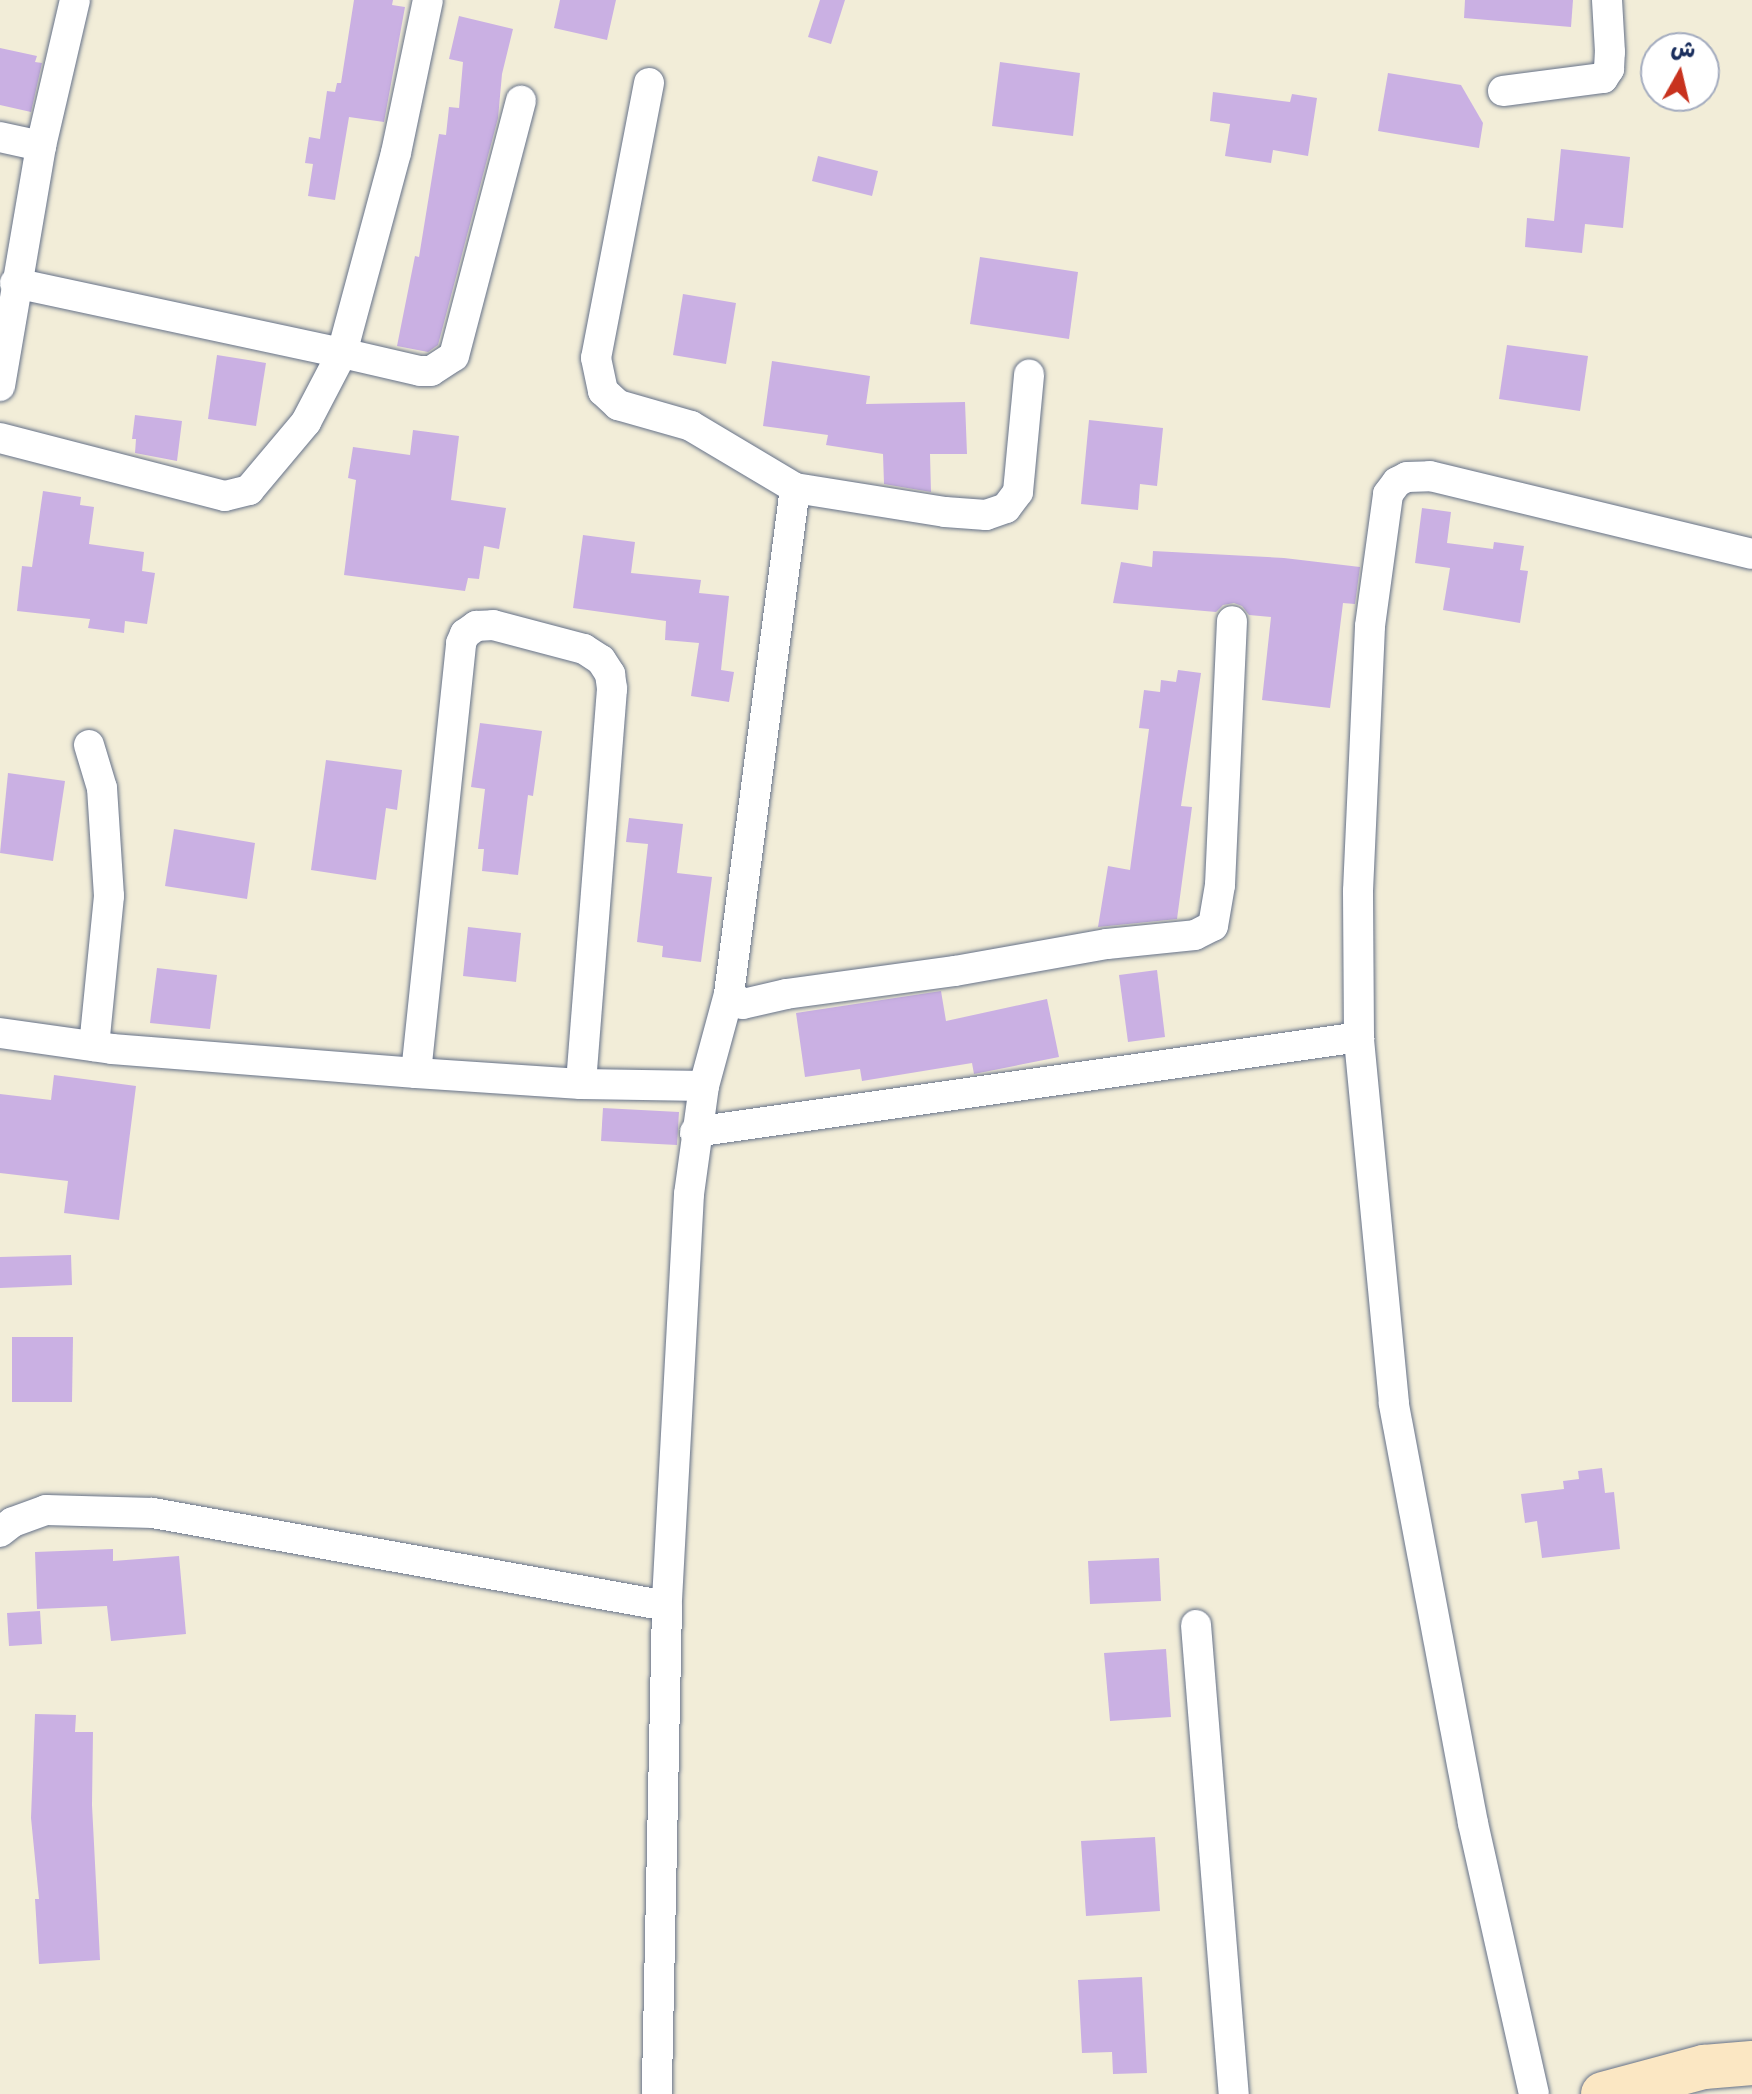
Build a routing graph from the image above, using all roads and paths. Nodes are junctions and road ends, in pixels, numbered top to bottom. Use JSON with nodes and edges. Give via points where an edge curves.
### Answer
{"nodes":[{"id":1,"x":75,"y":0,"type":"edge"},
{"id":2,"x":428,"y":0,"type":"edge"},
{"id":3,"x":1607,"y":0,"type":"edge"},
{"id":4,"x":649,"y":83,"type":"dead end"},
{"id":5,"x":1503,"y":91,"type":"dead end"},
{"id":6,"x":521,"y":101,"type":"dead end"},
{"id":7,"x":0,"y":137,"type":"edge"},
{"id":8,"x":41,"y":146,"type":"junction"},
{"id":9,"x":15,"y":283,"type":"junction"},
{"id":10,"x":342,"y":353,"type":"junction"},
{"id":11,"x":1029,"y":375,"type":"dead end"},
{"id":12,"x":0,"y":386,"type":"edge"},
{"id":13,"x":0,"y":438,"type":"edge"},
{"id":14,"x":795,"y":488,"type":"junction"},
{"id":15,"x":1752,"y":554,"type":"edge"},
{"id":16,"x":1232,"y":621,"type":"dead end"},
{"id":17,"x":89,"y":745,"type":"dead end"},
{"id":18,"x":729,"y":994,"type":"junction"},
{"id":19,"x":0,"y":1033,"type":"edge"},
{"id":20,"x":1359,"y":1037,"type":"junction"},
{"id":21,"x":94,"y":1046,"type":"junction"},
{"id":22,"x":416,"y":1073,"type":"junction"},
{"id":23,"x":581,"y":1084,"type":"junction"},
{"id":24,"x":704,"y":1086,"type":"junction"},
{"id":25,"x":695,"y":1132,"type":"junction"},
{"id":26,"x":0,"y":1532,"type":"edge"},
{"id":27,"x":667,"y":1606,"type":"junction"},
{"id":28,"x":1196,"y":1625,"type":"dead end"},
{"id":29,"x":1752,"y":2063,"type":"edge"},
{"id":30,"x":657,"y":2094,"type":"edge"},
{"id":31,"x":1234,"y":2094,"type":"edge"},
{"id":32,"x":1534,"y":2094,"type":"edge"},
{"id":33,"x":1603,"y":2094,"type":"edge"}],
"edges":[{"from":1,"to":8,"type":"street"},
{"from":2,"to":10,"type":"street","via":[[396,153]]},
{"from":3,"to":5,"type":"street","via":[[1610,52],[1603,78]]},
{"from":4,"to":14,"type":"street","via":[[596,358],[603,391],[618,405],[691,426]]},
{"from":6,"to":10,"type":"street","via":[[454,356],[431,371],[420,371]]},
{"from":7,"to":8,"type":"street"},
{"from":8,"to":9,"type":"street"},
{"from":9,"to":10,"type":"street"},
{"from":9,"to":12,"type":"street"},
{"from":10,"to":13,"type":"street","via":[[306,422],[249,490],[225,496]]},
{"from":11,"to":14,"type":"street","via":[[1018,492],[1006,508],[986,515],[945,512]]},
{"from":14,"to":18,"type":"street"},
{"from":15,"to":20,"type":"street","via":[[1430,476],[1397,482],[1388,494],[1370,626],[1358,891]]},
{"from":16,"to":18,"type":"street","via":[[1220,885],[1213,926],[1195,935],[1107,944],[743,1004]]},
{"from":17,"to":21,"type":"street","via":[[102,788],[109,896]]},
{"from":18,"to":24,"type":"street"},
{"from":19,"to":21,"type":"street"},
{"from":20,"to":25,"type":"street"},
{"from":20,"to":32,"type":"street","via":[[1394,1403],[1473,1823]]},
{"from":21,"to":22,"type":"street"},
{"from":22,"to":23,"type":"street"},
{"from":22,"to":23,"type":"street","via":[[461,643],[476,626],[493,625],[584,649],[610,674]]},
{"from":23,"to":24,"type":"street"},
{"from":24,"to":25,"type":"street"},
{"from":25,"to":27,"type":"street"},
{"from":26,"to":27,"type":"street","via":[[46,1510],[153,1513]]},
{"from":27,"to":30,"type":"street"},
{"from":28,"to":31,"type":"street"},
{"from":29,"to":33,"type":"main road","via":[[1704,2067]]}]}
